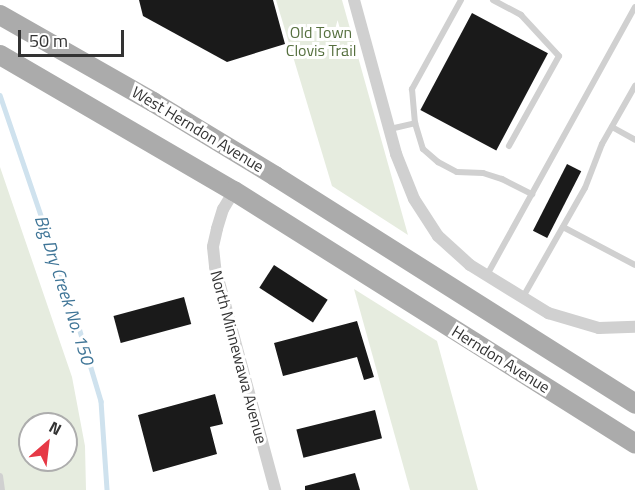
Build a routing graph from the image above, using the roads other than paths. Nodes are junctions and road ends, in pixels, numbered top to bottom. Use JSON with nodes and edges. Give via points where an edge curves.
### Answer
{"nodes":[{"id":1,"x":354,"y":0,"type":"edge"},
{"id":2,"x":461,"y":0,"type":"edge"},
{"id":3,"x":493,"y":0,"type":"edge"},
{"id":4,"x":635,"y":8,"type":"edge"},
{"id":5,"x":0,"y":15,"type":"edge"},
{"id":6,"x":0,"y":55,"type":"edge"},
{"id":7,"x":635,"y":86,"type":"edge"},
{"id":8,"x":415,"y":123,"type":"junction"},
{"id":9,"x":612,"y":127,"type":"junction"},
{"id":10,"x":390,"y":129,"type":"junction"},
{"id":11,"x":635,"y":140,"type":"edge"},
{"id":12,"x":509,"y":146,"type":"dead end"},
{"id":13,"x":234,"y":191,"type":"junction"},
{"id":14,"x":532,"y":194,"type":"junction"},
{"id":15,"x":563,"y":227,"type":"junction"},
{"id":16,"x":392,"y":249,"type":"joint"},
{"id":17,"x":635,"y":266,"type":"edge"},
{"id":18,"x":367,"y":274,"type":"joint"},
{"id":19,"x":487,"y":275,"type":"junction"},
{"id":20,"x":522,"y":297,"type":"junction"},
{"id":21,"x":635,"y":327,"type":"edge"},
{"id":22,"x":635,"y":404,"type":"edge"},
{"id":23,"x":635,"y":444,"type":"edge"},
{"id":24,"x":0,"y":476,"type":"edge"},
{"id":25,"x":2,"y":490,"type":"edge"},
{"id":26,"x":275,"y":490,"type":"edge"}],
"edges":[{"from":1,"to":10,"type":"street"},
{"from":2,"to":8,"type":"lane","via":[[412,89]]},
{"from":3,"to":12,"type":"lane","via":[[521,15],[559,56]]},
{"from":4,"to":14,"type":"lane"},
{"from":5,"to":16,"type":"main road","name":"West Herndon Avenue","via":[[153,102]]},
{"from":6,"to":13,"type":"main road","name":"West Herndon Avenue"},
{"from":7,"to":9,"type":"lane"},
{"from":8,"to":10,"type":"lane"},
{"from":8,"to":14,"type":"lane","via":[[423,148],[438,162],[457,172],[483,173],[502,179]]},
{"from":9,"to":11,"type":"lane"},
{"from":9,"to":15,"type":"lane"},
{"from":10,"to":19,"type":"street","via":[[414,200],[454,253]]},
{"from":13,"to":18,"type":"main road","name":"West Herndon Avenue"},
{"from":13,"to":26,"type":"street","name":"North Minnewawa Avenue","via":[[217,228],[215,267]]},
{"from":14,"to":19,"type":"lane"},
{"from":15,"to":17,"type":"lane"},
{"from":15,"to":20,"type":"lane"},
{"from":16,"to":22,"type":"main road","name":"Herndon Avenue"},
{"from":18,"to":23,"type":"main road","name":"Herndon Avenue"},
{"from":19,"to":20,"type":"street"},
{"from":20,"to":21,"type":"street","via":[[548,313],[599,328]]},
{"from":24,"to":25,"type":"lane"}]}
